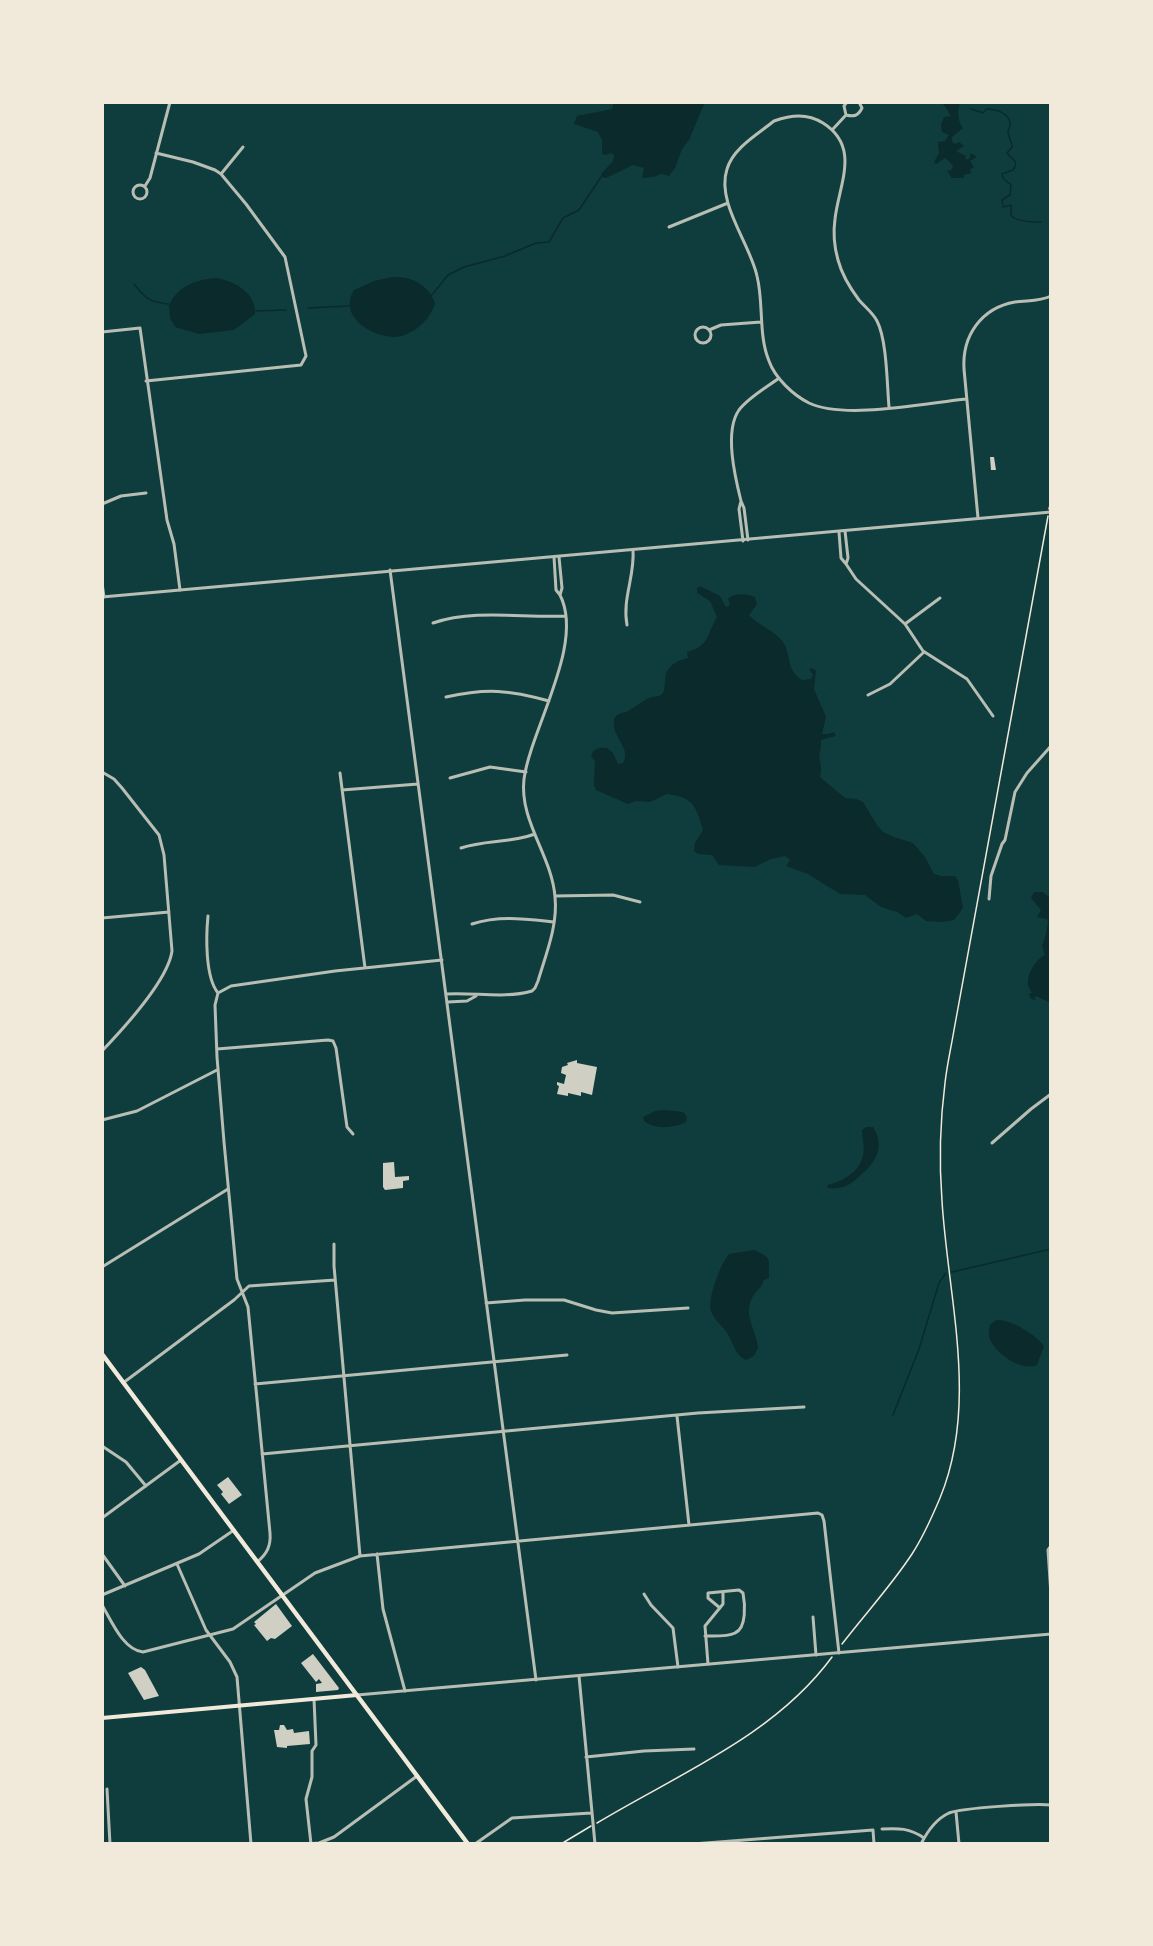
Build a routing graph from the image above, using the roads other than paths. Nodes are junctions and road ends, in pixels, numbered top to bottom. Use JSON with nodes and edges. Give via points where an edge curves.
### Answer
{"nodes":[{"id":1,"x":170,"y":102,"type":"edge"},
{"id":2,"x":847,"y":102,"type":"edge"},
{"id":3,"x":859,"y":102,"type":"edge"},
{"id":4,"x":846,"y":115,"type":"junction"},
{"id":5,"x":832,"y":129,"type":"junction"},
{"id":6,"x":243,"y":147,"type":"dead end"},
{"id":7,"x":156,"y":153,"type":"junction"},
{"id":8,"x":220,"y":174,"type":"junction"},
{"id":9,"x":144,"y":186,"type":"junction"},
{"id":10,"x":728,"y":203,"type":"junction"},
{"id":11,"x":669,"y":227,"type":"dead end"},
{"id":12,"x":1051,"y":296,"type":"edge"},
{"id":13,"x":761,"y":322,"type":"junction"},
{"id":14,"x":710,"y":330,"type":"junction"},
{"id":15,"x":102,"y":332,"type":"edge"},
{"id":16,"x":779,"y":378,"type":"junction"},
{"id":17,"x":146,"y":381,"type":"junction"},
{"id":18,"x":966,"y":399,"type":"junction"},
{"id":19,"x":890,"y":407,"type":"junction"},
{"id":20,"x":146,"y":493,"type":"dead end"},
{"id":21,"x":741,"y":501,"type":"junction"},
{"id":22,"x":102,"y":504,"type":"edge"},
{"id":23,"x":1050,"y":512,"type":"edge"},
{"id":24,"x":978,"y":518,"type":"junction"},
{"id":25,"x":845,"y":531,"type":"junction"},
{"id":26,"x":839,"y":532,"type":"junction"},
{"id":27,"x":748,"y":540,"type":"junction"},
{"id":28,"x":743,"y":541,"type":"junction"},
{"id":29,"x":633,"y":550,"type":"junction"},
{"id":30,"x":560,"y":556,"type":"junction"},
{"id":31,"x":554,"y":557,"type":"junction"},
{"id":32,"x":846,"y":564,"type":"junction"},
{"id":33,"x":390,"y":570,"type":"junction"},
{"id":34,"x":102,"y":583,"type":"edge"},
{"id":35,"x":180,"y":590,"type":"junction"},
{"id":36,"x":560,"y":595,"type":"junction"},
{"id":37,"x":103,"y":597,"type":"edge"},
{"id":38,"x":940,"y":598,"type":"dead end"},
{"id":39,"x":565,"y":616,"type":"junction"},
{"id":40,"x":433,"y":622,"type":"dead end"},
{"id":41,"x":905,"y":624,"type":"junction"},
{"id":42,"x":627,"y":625,"type":"dead end"},
{"id":43,"x":924,"y":652,"type":"junction"},
{"id":44,"x":868,"y":695,"type":"dead end"},
{"id":45,"x":446,"y":697,"type":"dead end"},
{"id":46,"x":549,"y":701,"type":"junction"},
{"id":47,"x":993,"y":716,"type":"dead end"},
{"id":48,"x":1051,"y":746,"type":"edge"},
{"id":49,"x":102,"y":772,"type":"edge"},
{"id":50,"x":526,"y":772,"type":"junction"},
{"id":51,"x":340,"y":773,"type":"dead end"},
{"id":52,"x":450,"y":778,"type":"dead end"},
{"id":53,"x":418,"y":784,"type":"junction"},
{"id":54,"x":342,"y":790,"type":"junction"},
{"id":55,"x":535,"y":834,"type":"junction"},
{"id":56,"x":460,"y":848,"type":"dead end"},
{"id":57,"x":555,"y":896,"type":"junction"},
{"id":58,"x":989,"y":898,"type":"dead end"},
{"id":59,"x":640,"y":902,"type":"dead end"},
{"id":60,"x":169,"y":912,"type":"junction"},
{"id":61,"x":208,"y":916,"type":"dead end"},
{"id":62,"x":102,"y":918,"type":"edge"},
{"id":63,"x":554,"y":922,"type":"junction"},
{"id":64,"x":472,"y":924,"type":"dead end"},
{"id":65,"x":442,"y":960,"type":"junction"},
{"id":66,"x":365,"y":968,"type":"junction"},
{"id":67,"x":218,"y":993,"type":"junction"},
{"id":68,"x":446,"y":994,"type":"junction"},
{"id":69,"x":478,"y":996,"type":"junction"},
{"id":70,"x":447,"y":1002,"type":"junction"},
{"id":71,"x":217,"y":1049,"type":"junction"},
{"id":72,"x":102,"y":1051,"type":"edge"},
{"id":73,"x":217,"y":1070,"type":"junction"},
{"id":74,"x":1051,"y":1094,"type":"edge"},
{"id":75,"x":102,"y":1120,"type":"edge"},
{"id":76,"x":353,"y":1134,"type":"dead end"},
{"id":77,"x":992,"y":1143,"type":"dead end"},
{"id":78,"x":228,"y":1189,"type":"junction"},
{"id":79,"x":334,"y":1244,"type":"dead end"},
{"id":80,"x":102,"y":1267,"type":"edge"},
{"id":81,"x":335,"y":1280,"type":"junction"},
{"id":82,"x":242,"y":1292,"type":"junction"},
{"id":83,"x":486,"y":1303,"type":"junction"},
{"id":84,"x":688,"y":1308,"type":"dead end"},
{"id":85,"x":102,"y":1354,"type":"edge"},
{"id":86,"x":567,"y":1355,"type":"dead end"},
{"id":87,"x":494,"y":1362,"type":"junction"},
{"id":88,"x":344,"y":1376,"type":"junction"},
{"id":89,"x":123,"y":1383,"type":"junction"},
{"id":90,"x":255,"y":1384,"type":"junction"},
{"id":91,"x":804,"y":1407,"type":"dead end"},
{"id":92,"x":677,"y":1416,"type":"junction"},
{"id":93,"x":503,"y":1432,"type":"junction"},
{"id":94,"x":102,"y":1446,"type":"edge"},
{"id":95,"x":350,"y":1446,"type":"junction"},
{"id":96,"x":262,"y":1454,"type":"junction"},
{"id":97,"x":181,"y":1460,"type":"junction"},
{"id":98,"x":146,"y":1486,"type":"junction"},
{"id":99,"x":102,"y":1518,"type":"edge"},
{"id":100,"x":689,"y":1525,"type":"junction"},
{"id":101,"x":234,"y":1530,"type":"junction"},
{"id":102,"x":518,"y":1541,"type":"junction"},
{"id":103,"x":1050,"y":1548,"type":"edge"},
{"id":104,"x":102,"y":1554,"type":"edge"},
{"id":105,"x":377,"y":1554,"type":"junction"},
{"id":106,"x":360,"y":1556,"type":"junction"},
{"id":107,"x":257,"y":1562,"type":"junction"},
{"id":108,"x":177,"y":1564,"type":"junction"},
{"id":109,"x":125,"y":1586,"type":"junction"},
{"id":110,"x":723,"y":1591,"type":"junction"},
{"id":111,"x":644,"y":1594,"type":"dead end"},
{"id":112,"x":102,"y":1595,"type":"edge"},
{"id":113,"x":282,"y":1595,"type":"junction"},
{"id":114,"x":1051,"y":1595,"type":"edge"},
{"id":115,"x":102,"y":1605,"type":"edge"},
{"id":116,"x":720,"y":1608,"type":"junction"},
{"id":117,"x":813,"y":1617,"type":"dead end"},
{"id":118,"x":1051,"y":1634,"type":"edge"},
{"id":119,"x":210,"y":1636,"type":"junction"},
{"id":120,"x":705,"y":1636,"type":"junction"},
{"id":121,"x":837,"y":1652,"type":"junction"},
{"id":122,"x":816,"y":1655,"type":"junction"},
{"id":123,"x":708,"y":1664,"type":"junction"},
{"id":124,"x":678,"y":1667,"type":"junction"},
{"id":125,"x":579,"y":1676,"type":"junction"},
{"id":126,"x":536,"y":1680,"type":"junction"},
{"id":127,"x":405,"y":1691,"type":"junction"},
{"id":128,"x":357,"y":1695,"type":"junction"},
{"id":129,"x":314,"y":1699,"type":"junction"},
{"id":130,"x":239,"y":1706,"type":"junction"},
{"id":131,"x":102,"y":1718,"type":"edge"},
{"id":132,"x":694,"y":1749,"type":"dead end"},
{"id":133,"x":586,"y":1756,"type":"junction"},
{"id":134,"x":417,"y":1776,"type":"junction"},
{"id":135,"x":107,"y":1789,"type":"dead end"},
{"id":136,"x":1051,"y":1805,"type":"edge"},
{"id":137,"x":956,"y":1812,"type":"junction"},
{"id":138,"x":591,"y":1813,"type":"junction"},
{"id":139,"x":882,"y":1829,"type":"dead end"},
{"id":140,"x":771,"y":1838,"type":"junction"},
{"id":141,"x":924,"y":1838,"type":"junction"},
{"id":142,"x":110,"y":1844,"type":"edge"},
{"id":143,"x":251,"y":1844,"type":"edge"},
{"id":144,"x":310,"y":1844,"type":"edge"},
{"id":145,"x":468,"y":1844,"type":"edge"},
{"id":146,"x":475,"y":1844,"type":"edge"},
{"id":147,"x":595,"y":1844,"type":"edge"},
{"id":148,"x":693,"y":1844,"type":"edge"},
{"id":149,"x":771,"y":1844,"type":"edge"},
{"id":150,"x":874,"y":1844,"type":"edge"},
{"id":151,"x":921,"y":1844,"type":"edge"},
{"id":152,"x":959,"y":1844,"type":"edge"}],
"edges":[{"from":1,"to":7,"type":"street"},
{"from":2,"to":4,"type":"street"},
{"from":3,"to":4,"type":"street","via":[[859,114]]},
{"from":4,"to":5,"type":"street"},
{"from":5,"to":10,"type":"street","via":[[806,116],[774,121],[731,161],[725,180]]},
{"from":5,"to":19,"type":"street","via":[[842,144],[845,164],[834,243],[846,281],[877,321]]},
{"from":6,"to":8,"type":"street"},
{"from":7,"to":8,"type":"street","via":[[194,162]]},
{"from":7,"to":9,"type":"street"},
{"from":8,"to":17,"type":"street","via":[[285,257],[306,359],[301,365]]},
{"from":9,"to":9,"type":"street","via":[[147,196],[136,198],[134,188]]},
{"from":10,"to":11,"type":"street"},
{"from":10,"to":13,"type":"street","via":[[758,276]]},
{"from":12,"to":18,"type":"street","via":[[1008,304],[986,313],[977,322],[964,350]]},
{"from":13,"to":14,"type":"street","via":[[721,325]]},
{"from":13,"to":16,"type":"street","via":[[769,363]]},
{"from":14,"to":14,"type":"street","via":[[708,342],[696,340],[699,327]]},
{"from":15,"to":17,"type":"street","via":[[140,328]]},
{"from":16,"to":19,"type":"street","via":[[795,394],[827,410]]},
{"from":16,"to":21,"type":"street","via":[[749,399],[732,422]]},
{"from":17,"to":35,"type":"street"},
{"from":18,"to":19,"type":"street"},
{"from":18,"to":24,"type":"street"},
{"from":20,"to":22,"type":"street","via":[[120,496]]},
{"from":21,"to":27,"type":"street"},
{"from":21,"to":28,"type":"street"},
{"from":23,"to":24,"type":"street"},
{"from":24,"to":25,"type":"street"},
{"from":25,"to":26,"type":"street"},
{"from":25,"to":32,"type":"street"},
{"from":26,"to":27,"type":"street"},
{"from":26,"to":32,"type":"street"},
{"from":27,"to":28,"type":"street"},
{"from":28,"to":29,"type":"street"},
{"from":29,"to":30,"type":"street"},
{"from":29,"to":42,"type":"street","via":[[634,564],[624,608]]},
{"from":30,"to":31,"type":"street"},
{"from":30,"to":36,"type":"street"},
{"from":31,"to":33,"type":"street"},
{"from":31,"to":36,"type":"street","via":[[556,590]]},
{"from":32,"to":41,"type":"street","via":[[856,579]]},
{"from":33,"to":35,"type":"street"},
{"from":33,"to":53,"type":"street"},
{"from":34,"to":37,"type":"street"},
{"from":35,"to":37,"type":"street"},
{"from":36,"to":39,"type":"street"},
{"from":38,"to":41,"type":"street"},
{"from":39,"to":40,"type":"street","via":[[469,616]]},
{"from":39,"to":46,"type":"street","via":[[562,658]]},
{"from":41,"to":43,"type":"street"},
{"from":43,"to":44,"type":"street","via":[[890,684]]},
{"from":43,"to":47,"type":"street","via":[[968,679]]},
{"from":45,"to":46,"type":"street","via":[[498,690]]},
{"from":46,"to":50,"type":"street"},
{"from":48,"to":58,"type":"street","via":[[1015,792],[1005,840],[991,876]]},
{"from":49,"to":60,"type":"street","via":[[114,779],[159,835]]},
{"from":50,"to":52,"type":"street","via":[[490,767]]},
{"from":50,"to":55,"type":"street","via":[[525,806]]},
{"from":51,"to":54,"type":"street"},
{"from":53,"to":54,"type":"street"},
{"from":53,"to":65,"type":"street"},
{"from":54,"to":66,"type":"street"},
{"from":55,"to":56,"type":"street"},
{"from":55,"to":57,"type":"street"},
{"from":57,"to":59,"type":"street","via":[[613,895]]},
{"from":57,"to":63,"type":"street"},
{"from":60,"to":62,"type":"street"},
{"from":60,"to":72,"type":"street","via":[[171,961],[130,1020]]},
{"from":61,"to":67,"type":"street","via":[[210,976]]},
{"from":63,"to":64,"type":"street","via":[[506,918]]},
{"from":63,"to":69,"type":"street","via":[[536,988]]},
{"from":65,"to":66,"type":"street"},
{"from":65,"to":68,"type":"street"},
{"from":66,"to":67,"type":"street","via":[[225,987]]},
{"from":67,"to":71,"type":"street"},
{"from":68,"to":69,"type":"street"},
{"from":68,"to":70,"type":"street"},
{"from":69,"to":70,"type":"street"},
{"from":70,"to":83,"type":"street"},
{"from":71,"to":73,"type":"street"},
{"from":71,"to":76,"type":"street","via":[[332,1041],[347,1127]]},
{"from":73,"to":75,"type":"street","via":[[137,1112]]},
{"from":73,"to":78,"type":"street"},
{"from":74,"to":77,"type":"street"},
{"from":78,"to":80,"type":"street"},
{"from":78,"to":82,"type":"street","via":[[237,1279]]},
{"from":79,"to":81,"type":"street"},
{"from":81,"to":82,"type":"street","via":[[249,1286]]},
{"from":81,"to":88,"type":"street"},
{"from":82,"to":89,"type":"street"},
{"from":82,"to":90,"type":"street","via":[[248,1307]]},
{"from":83,"to":84,"type":"street","via":[[567,1300],[612,1313]]},
{"from":83,"to":87,"type":"street"},
{"from":85,"to":89,"type":"main road"},
{"from":86,"to":87,"type":"street"},
{"from":87,"to":88,"type":"street"},
{"from":87,"to":93,"type":"street"},
{"from":88,"to":90,"type":"street"},
{"from":88,"to":95,"type":"street"},
{"from":89,"to":97,"type":"main road"},
{"from":90,"to":96,"type":"street"},
{"from":91,"to":92,"type":"street"},
{"from":92,"to":93,"type":"street"},
{"from":92,"to":100,"type":"street"},
{"from":93,"to":95,"type":"street"},
{"from":93,"to":102,"type":"street"},
{"from":94,"to":98,"type":"street","via":[[126,1462]]},
{"from":95,"to":96,"type":"street"},
{"from":95,"to":106,"type":"street"},
{"from":96,"to":107,"type":"street","via":[[271,1540],[267,1553]]},
{"from":97,"to":98,"type":"street"},
{"from":97,"to":101,"type":"main road"},
{"from":98,"to":99,"type":"street"},
{"from":100,"to":102,"type":"street"},
{"from":100,"to":121,"type":"street","via":[[818,1513],[823,1516]]},
{"from":101,"to":107,"type":"main road"},
{"from":101,"to":108,"type":"street","via":[[205,1551]]},
{"from":102,"to":105,"type":"street"},
{"from":102,"to":126,"type":"street"},
{"from":103,"to":114,"type":"street"},
{"from":104,"to":109,"type":"street"},
{"from":105,"to":106,"type":"street"},
{"from":105,"to":127,"type":"street","via":[[382,1609]]},
{"from":106,"to":113,"type":"street","via":[[319,1570]]},
{"from":107,"to":113,"type":"main road"},
{"from":108,"to":109,"type":"street"},
{"from":108,"to":119,"type":"street"},
{"from":109,"to":112,"type":"street"},
{"from":110,"to":116,"type":"street"},
{"from":110,"to":116,"type":"street","via":[[707,1594]]},
{"from":110,"to":120,"type":"street","via":[[742,1592],[744,1617],[736,1633]]},
{"from":111,"to":124,"type":"street","via":[[672,1626]]},
{"from":113,"to":119,"type":"street","via":[[239,1626]]},
{"from":113,"to":128,"type":"main road"},
{"from":115,"to":119,"type":"street","via":[[127,1643],[139,1652]]},
{"from":116,"to":120,"type":"street","via":[[705,1625]]},
{"from":117,"to":122,"type":"street"},
{"from":118,"to":121,"type":"street"},
{"from":119,"to":130,"type":"street","via":[[234,1669]]},
{"from":120,"to":123,"type":"street"},
{"from":121,"to":122,"type":"street"},
{"from":122,"to":123,"type":"street"},
{"from":123,"to":124,"type":"street"},
{"from":124,"to":125,"type":"street"},
{"from":125,"to":126,"type":"street"},
{"from":125,"to":133,"type":"street"},
{"from":126,"to":127,"type":"street"},
{"from":127,"to":128,"type":"street"},
{"from":128,"to":129,"type":"main road"},
{"from":128,"to":134,"type":"main road"},
{"from":129,"to":130,"type":"main road"},
{"from":129,"to":144,"type":"street","via":[[316,1745],[306,1799]]},
{"from":130,"to":131,"type":"main road"},
{"from":130,"to":143,"type":"street"},
{"from":132,"to":133,"type":"street"},
{"from":133,"to":138,"type":"street"},
{"from":134,"to":144,"type":"street","via":[[334,1837]]},
{"from":134,"to":145,"type":"main road"},
{"from":135,"to":142,"type":"street"},
{"from":136,"to":137,"type":"street"},
{"from":137,"to":141,"type":"street","via":[[936,1822]]},
{"from":137,"to":152,"type":"street"},
{"from":138,"to":146,"type":"street","via":[[512,1818]]},
{"from":138,"to":147,"type":"street"},
{"from":139,"to":141,"type":"street","via":[[904,1829]]},
{"from":140,"to":148,"type":"street"},
{"from":140,"to":149,"type":"street"},
{"from":140,"to":150,"type":"street","via":[[873,1830]]},
{"from":141,"to":151,"type":"street"}]}
